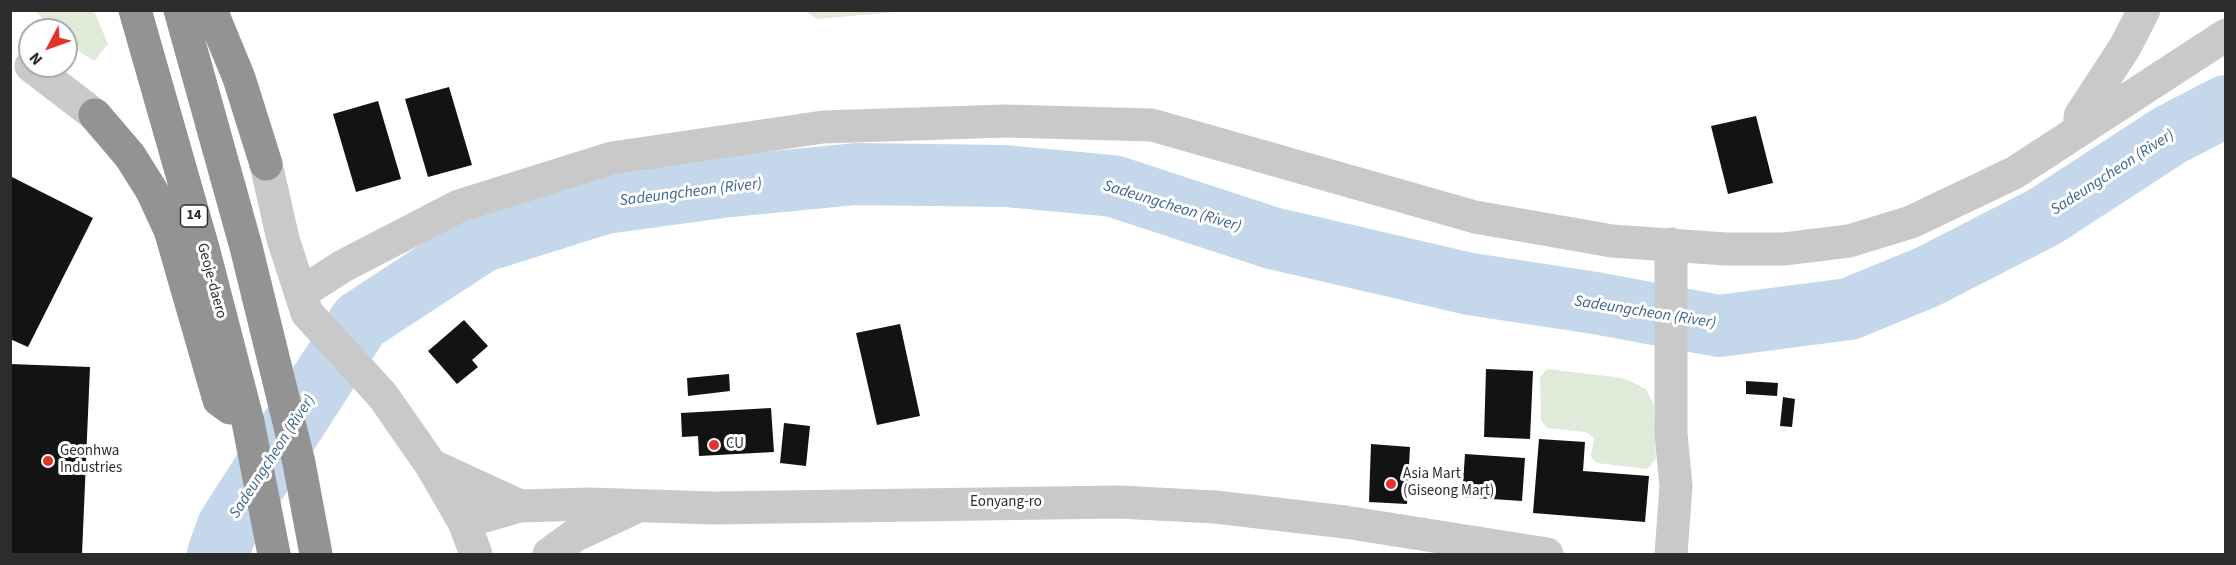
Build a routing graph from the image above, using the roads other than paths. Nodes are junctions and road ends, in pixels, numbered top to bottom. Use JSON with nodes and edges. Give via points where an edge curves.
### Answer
{"nodes":[{"id":1,"x":135,"y":10,"type":"edge"},
{"id":2,"x":180,"y":10,"type":"edge"},
{"id":3,"x":211,"y":10,"type":"edge"},
{"id":4,"x":2144,"y":10,"type":"edge"},
{"id":5,"x":2226,"y":35,"type":"edge"},
{"id":6,"x":46,"y":78,"type":"edge"},
{"id":7,"x":95,"y":116,"type":"joint"},
{"id":8,"x":2080,"y":130,"type":"junction"},
{"id":9,"x":266,"y":164,"type":"joint"},
{"id":10,"x":1671,"y":257,"type":"junction"},
{"id":11,"x":304,"y":303,"type":"junction"},
{"id":12,"x":248,"y":422,"type":"junction"},
{"id":13,"x":431,"y":465,"type":"junction"},
{"id":14,"x":520,"y":506,"type":"junction"},
{"id":15,"x":640,"y":506,"type":"junction"},
{"id":16,"x":464,"y":522,"type":"junction"},
{"id":17,"x":273,"y":551,"type":"edge"},
{"id":18,"x":316,"y":555,"type":"edge"},
{"id":19,"x":476,"y":555,"type":"edge"},
{"id":20,"x":549,"y":555,"type":"edge"},
{"id":21,"x":1547,"y":555,"type":"edge"},
{"id":22,"x":1671,"y":555,"type":"edge"}],
"edges":[{"from":1,"to":12,"type":"highway","name":"Geoje-daero","number":"14"},
{"from":2,"to":18,"type":"highway","via":[[246,247],[299,463]]},
{"from":3,"to":9,"type":"highway","via":[[239,78]]},
{"from":4,"to":8,"type":"street","via":[[2080,116]]},
{"from":5,"to":8,"type":"street"},
{"from":6,"to":7,"type":"street"},
{"from":7,"to":12,"type":"highway","via":[[130,156],[152,190],[170,230],[219,400]]},
{"from":8,"to":10,"type":"street","via":[[2014,173],[1911,222],[1849,241],[1784,249],[1726,249]]},
{"from":9,"to":11,"type":"street","via":[[283,239]]},
{"from":10,"to":11,"type":"street","via":[[1475,217],[1152,125],[1005,121],[834,126],[612,158],[459,206],[344,266]]},
{"from":10,"to":22,"type":"street","via":[[1671,434],[1676,486]]},
{"from":11,"to":13,"type":"street","via":[[383,396]]},
{"from":12,"to":17,"type":"highway","name":"Geoje-daero","number":"14"},
{"from":13,"to":14,"type":"street"},
{"from":13,"to":16,"type":"street"},
{"from":14,"to":15,"type":"street","name":"Eonyang-ro"},
{"from":14,"to":16,"type":"street","name":"Eonyang-ro"},
{"from":15,"to":20,"type":"street","via":[[574,536]]},
{"from":15,"to":21,"type":"street","name":"Eonyang-ro","via":[[1118,502],[1183,505],[1346,522]]},
{"from":16,"to":19,"type":"street"}]}
